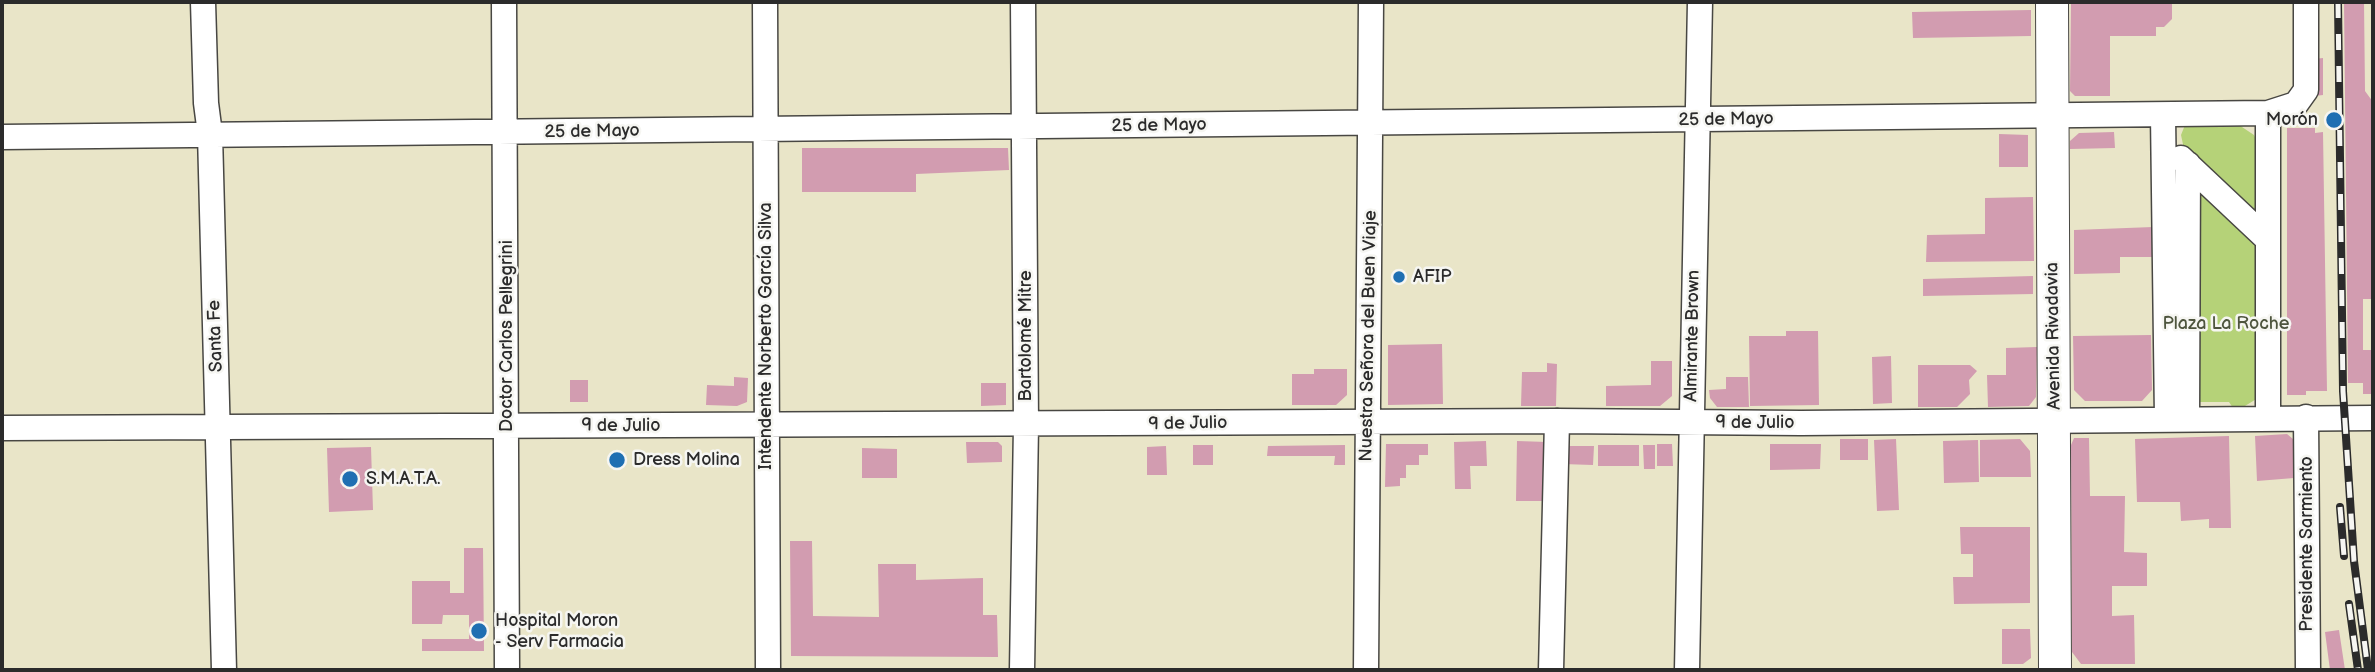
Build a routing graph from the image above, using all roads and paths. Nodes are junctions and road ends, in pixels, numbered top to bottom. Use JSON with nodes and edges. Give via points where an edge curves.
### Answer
{"nodes":[{"id":1,"x":203,"y":2,"type":"edge"},
{"id":2,"x":504,"y":2,"type":"edge"},
{"id":3,"x":765,"y":2,"type":"edge"},
{"id":4,"x":1023,"y":2,"type":"edge"},
{"id":5,"x":1371,"y":2,"type":"edge"},
{"id":6,"x":1700,"y":2,"type":"edge"},
{"id":7,"x":2052,"y":2,"type":"edge"},
{"id":8,"x":2306,"y":2,"type":"edge"},
{"id":9,"x":2268,"y":113,"type":"junction"},
{"id":10,"x":2163,"y":115,"type":"junction"},
{"id":11,"x":2051,"y":116,"type":"junction"},
{"id":12,"x":1698,"y":121,"type":"junction"},
{"id":13,"x":1371,"y":122,"type":"junction"},
{"id":14,"x":1024,"y":128,"type":"junction"},
{"id":15,"x":765,"y":130,"type":"junction"},
{"id":16,"x":506,"y":132,"type":"junction"},
{"id":17,"x":210,"y":134,"type":"junction"},
{"id":18,"x":2,"y":137,"type":"edge"},
{"id":19,"x":2164,"y":141,"type":"junction"},
{"id":20,"x":2188,"y":164,"type":"junction"},
{"id":21,"x":2267,"y":239,"type":"junction"},
{"id":22,"x":2268,"y":418,"type":"junction"},
{"id":23,"x":2306,"y":418,"type":"junction"},
{"id":24,"x":2373,"y":418,"type":"edge"},
{"id":25,"x":2177,"y":419,"type":"junction"},
{"id":26,"x":1556,"y":421,"type":"junction"},
{"id":27,"x":2056,"y":421,"type":"junction"},
{"id":28,"x":1368,"y":422,"type":"junction"},
{"id":29,"x":1691,"y":423,"type":"junction"},
{"id":30,"x":508,"y":425,"type":"junction"},
{"id":31,"x":1026,"y":425,"type":"junction"},
{"id":32,"x":218,"y":426,"type":"junction"},
{"id":33,"x":766,"y":426,"type":"junction"},
{"id":34,"x":2,"y":428,"type":"edge"},
{"id":35,"x":224,"y":670,"type":"edge"},
{"id":36,"x":508,"y":670,"type":"edge"},
{"id":37,"x":768,"y":670,"type":"edge"},
{"id":38,"x":1022,"y":670,"type":"edge"},
{"id":39,"x":1366,"y":670,"type":"edge"},
{"id":40,"x":1551,"y":670,"type":"edge"},
{"id":41,"x":1687,"y":670,"type":"edge"},
{"id":42,"x":2056,"y":670,"type":"edge"},
{"id":43,"x":2308,"y":670,"type":"edge"}],
"edges":[{"from":1,"to":17,"type":"street","name":"Santa Fe"},
{"from":2,"to":16,"type":"street","name":"Doctor Carlos Pellegrini"},
{"from":3,"to":15,"type":"street","name":"Intendente Norberto García Silva"},
{"from":4,"to":14,"type":"street","name":"Bartolomé Mitre"},
{"from":5,"to":13,"type":"street","name":"Nuestra Señora del Buen Viaje"},
{"from":6,"to":12,"type":"street","name":"Almirante Brown"},
{"from":7,"to":11,"type":"main road","name":"Avenida Rivadavia"},
{"from":8,"to":9,"type":"street","name":"25 de Mayo","via":[[2306,90],[2296,104]]},
{"from":9,"to":10,"type":"street","name":"25 de Mayo"},
{"from":9,"to":21,"type":"street"},
{"from":10,"to":11,"type":"street","name":"25 de Mayo"},
{"from":10,"to":19,"type":"street"},
{"from":11,"to":12,"type":"street","name":"25 de Mayo"},
{"from":11,"to":27,"type":"main road","name":"Avenida Rivadavia"},
{"from":12,"to":13,"type":"street","name":"25 de Mayo"},
{"from":12,"to":29,"type":"street","name":"Almirante Brown"},
{"from":13,"to":14,"type":"street","name":"25 de Mayo"},
{"from":13,"to":28,"type":"street","name":"Nuestra Señora del Buen Viaje"},
{"from":14,"to":15,"type":"street","name":"25 de Mayo"},
{"from":14,"to":31,"type":"street","name":"Bartolomé Mitre"},
{"from":15,"to":16,"type":"street","name":"25 de Mayo"},
{"from":15,"to":33,"type":"street","name":"Intendente Norberto García Silva"},
{"from":16,"to":17,"type":"street","name":"25 de Mayo"},
{"from":16,"to":30,"type":"street","name":"Doctor Carlos Pellegrini"},
{"from":17,"to":18,"type":"street","name":"25 de Mayo"},
{"from":17,"to":32,"type":"street","name":"Santa Fe"},
{"from":19,"to":20,"type":"street"},
{"from":19,"to":25,"type":"street"},
{"from":20,"to":21,"type":"street"},
{"from":20,"to":25,"type":"street"},
{"from":21,"to":22,"type":"street"},
{"from":22,"to":23,"type":"street","name":"9 de Julio"},
{"from":22,"to":25,"type":"street","name":"9 de Julio"},
{"from":23,"to":24,"type":"street","name":"9 de Julio"},
{"from":23,"to":43,"type":"street","name":"Presidente Sarmiento"},
{"from":25,"to":27,"type":"street","name":"9 de Julio"},
{"from":26,"to":28,"type":"street","name":"9 de Julio"},
{"from":26,"to":29,"type":"street","name":"9 de Julio"},
{"from":26,"to":40,"type":"street"},
{"from":27,"to":29,"type":"street","name":"9 de Julio"},
{"from":27,"to":42,"type":"main road","name":"Avenida Rivadavia"},
{"from":28,"to":31,"type":"street","name":"9 de Julio"},
{"from":28,"to":39,"type":"street","name":"Nuestra Señora del Buen Viaje"},
{"from":29,"to":41,"type":"street","name":"Almirante Brown"},
{"from":30,"to":32,"type":"street","name":"9 de Julio"},
{"from":30,"to":33,"type":"street","name":"9 de Julio"},
{"from":30,"to":36,"type":"street","name":"Doctor Carlos Pellegrini"},
{"from":31,"to":33,"type":"street","name":"9 de Julio"},
{"from":31,"to":38,"type":"street","name":"Bartolomé Mitre"},
{"from":32,"to":34,"type":"street","name":"9 de Julio"},
{"from":32,"to":35,"type":"street","name":"Santa Fe"},
{"from":33,"to":37,"type":"street","name":"Intendente Norberto García Silva"}]}
